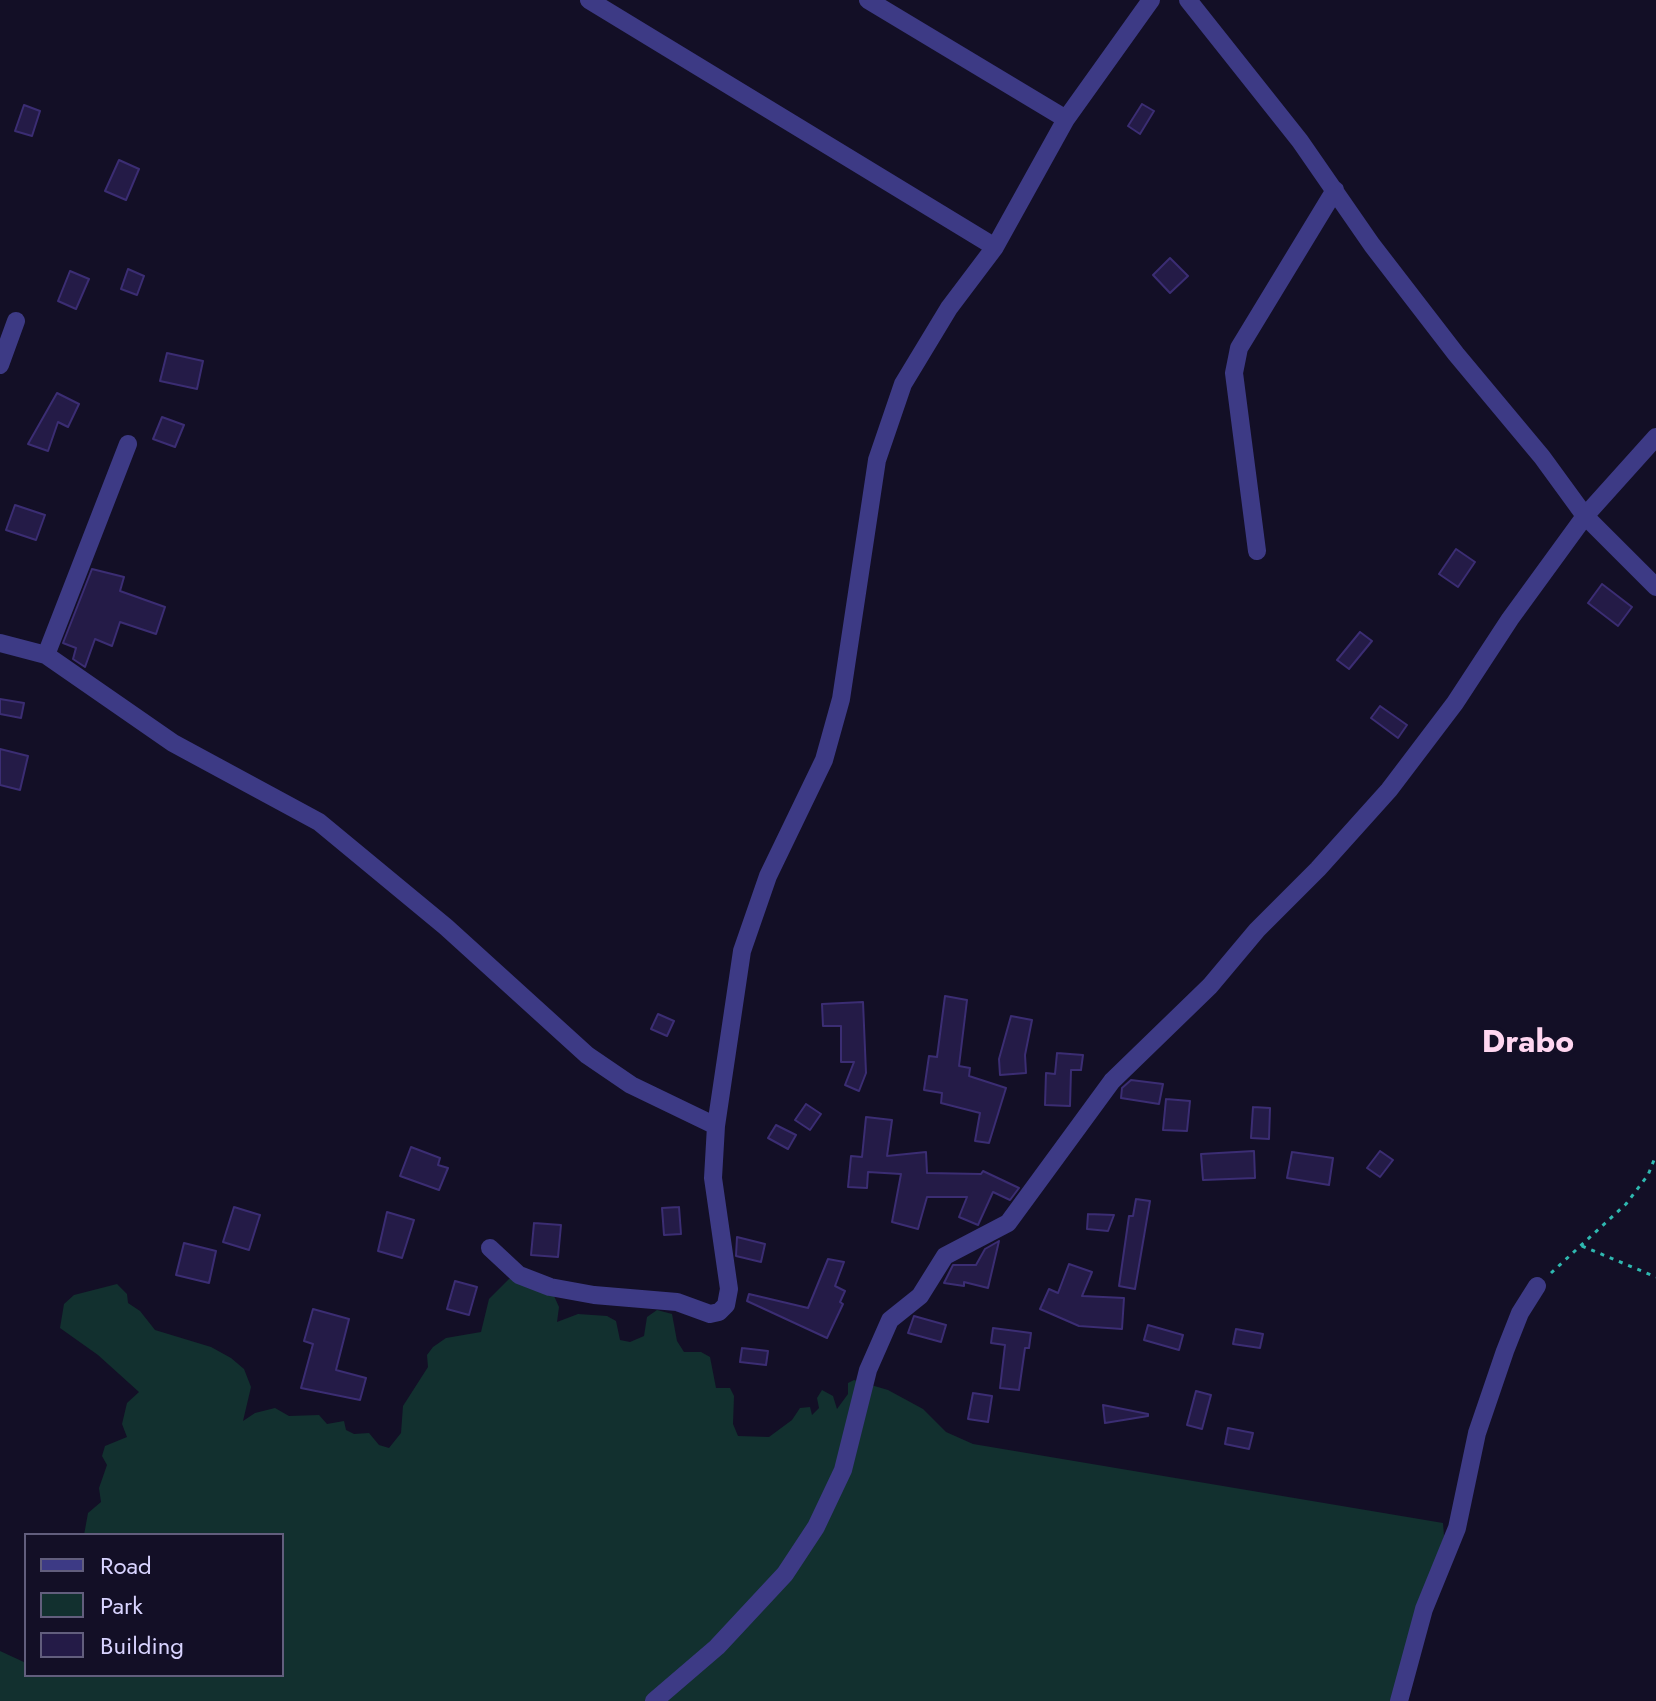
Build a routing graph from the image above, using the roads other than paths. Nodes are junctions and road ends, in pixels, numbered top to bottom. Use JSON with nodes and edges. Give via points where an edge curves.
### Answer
{"nodes":[{"id":1,"x":589,"y":0,"type":"edge"},
{"id":2,"x":868,"y":0,"type":"edge"},
{"id":3,"x":1151,"y":0,"type":"edge"},
{"id":4,"x":1188,"y":0,"type":"edge"},
{"id":5,"x":1066,"y":119,"type":"junction"},
{"id":6,"x":1335,"y":190,"type":"junction"},
{"id":7,"x":995,"y":247,"type":"junction"},
{"id":8,"x":16,"y":321,"type":"dead end"},
{"id":9,"x":0,"y":365,"type":"edge"},
{"id":10,"x":1656,"y":437,"type":"edge"},
{"id":11,"x":128,"y":444,"type":"dead end"},
{"id":12,"x":1585,"y":516,"type":"junction"},
{"id":13,"x":1257,"y":551,"type":"dead end"},
{"id":14,"x":1656,"y":587,"type":"edge"},
{"id":15,"x":0,"y":643,"type":"edge"},
{"id":16,"x":46,"y":655,"type":"junction"},
{"id":17,"x":716,"y":1126,"type":"junction"},
{"id":18,"x":490,"y":1248,"type":"dead end"},
{"id":19,"x":1537,"y":1286,"type":"road end"},
{"id":20,"x":654,"y":1701,"type":"edge"},
{"id":21,"x":1399,"y":1701,"type":"edge"}],
"edges":[{"from":1,"to":7,"type":"street"},
{"from":2,"to":5,"type":"street"},
{"from":3,"to":5,"type":"street"},
{"from":4,"to":6,"type":"street"},
{"from":5,"to":7,"type":"street"},
{"from":6,"to":12,"type":"street","via":[[1437,330]]},
{"from":6,"to":13,"type":"street","via":[[1239,348],[1234,373]]},
{"from":7,"to":17,"type":"street","via":[[949,308],[903,384],[877,460],[841,699],[824,760],[768,876],[742,951]]},
{"from":8,"to":9,"type":"street"},
{"from":10,"to":12,"type":"street"},
{"from":11,"to":16,"type":"street"},
{"from":12,"to":14,"type":"street"},
{"from":12,"to":20,"type":"street","via":[[1389,790],[1210,986],[1112,1081],[1008,1223],[945,1256],[920,1296],[890,1320],[868,1370],[843,1470],[810,1538],[785,1574],[717,1647]]},
{"from":15,"to":16,"type":"street"},
{"from":16,"to":17,"type":"street","via":[[173,743],[319,822],[446,927],[587,1055],[631,1085]]},
{"from":17,"to":18,"type":"street","via":[[713,1178],[729,1289],[719,1312],[550,1287],[519,1275]]},
{"from":19,"to":21,"type":"street","via":[[1520,1313],[1482,1420],[1457,1528],[1424,1609]]}]}
